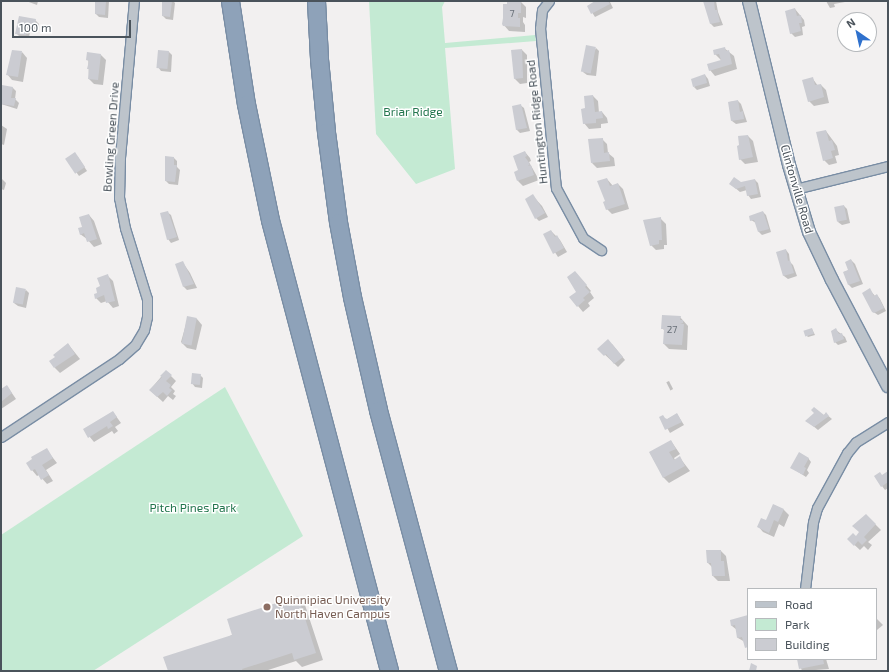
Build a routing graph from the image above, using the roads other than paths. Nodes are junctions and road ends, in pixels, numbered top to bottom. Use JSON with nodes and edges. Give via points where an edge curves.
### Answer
{"nodes":[{"id":1,"x":134,"y":1,"type":"edge"},
{"id":2,"x":230,"y":1,"type":"edge"},
{"id":3,"x":316,"y":1,"type":"edge"},
{"id":4,"x":550,"y":1,"type":"edge"},
{"id":5,"x":749,"y":1,"type":"edge"},
{"id":6,"x":888,"y":166,"type":"edge"},
{"id":7,"x":795,"y":189,"type":"junction"},
{"id":8,"x":602,"y":250,"type":"dead end"},
{"id":9,"x":888,"y":386,"type":"edge"},
{"id":10,"x":888,"y":422,"type":"edge"},
{"id":11,"x":1,"y":438,"type":"edge"},
{"id":12,"x":805,"y":588,"type":"edge"},
{"id":13,"x":389,"y":671,"type":"edge"},
{"id":14,"x":448,"y":671,"type":"edge"}],
"edges":[{"from":1,"to":11,"type":"street","name":"Bowling Green Drive","via":[[118,198],[147,299],[144,330],[135,345],[119,359]]},
{"from":2,"to":13,"type":"highway","via":[[246,104],[270,220]]},
{"from":3,"to":14,"type":"highway","via":[[326,132],[338,222],[352,298],[378,410]]},
{"from":4,"to":8,"type":"street","name":"Huntington Ridge Road","via":[[542,10],[540,28],[556,188],[583,238]]},
{"from":5,"to":7,"type":"street","name":"Clintonville Road"},
{"from":6,"to":7,"type":"street"},
{"from":7,"to":9,"type":"street","name":"Clintonville Road","via":[[820,256]]},
{"from":10,"to":12,"type":"street","via":[[856,442],[847,453],[820,502],[813,522]]}]}
